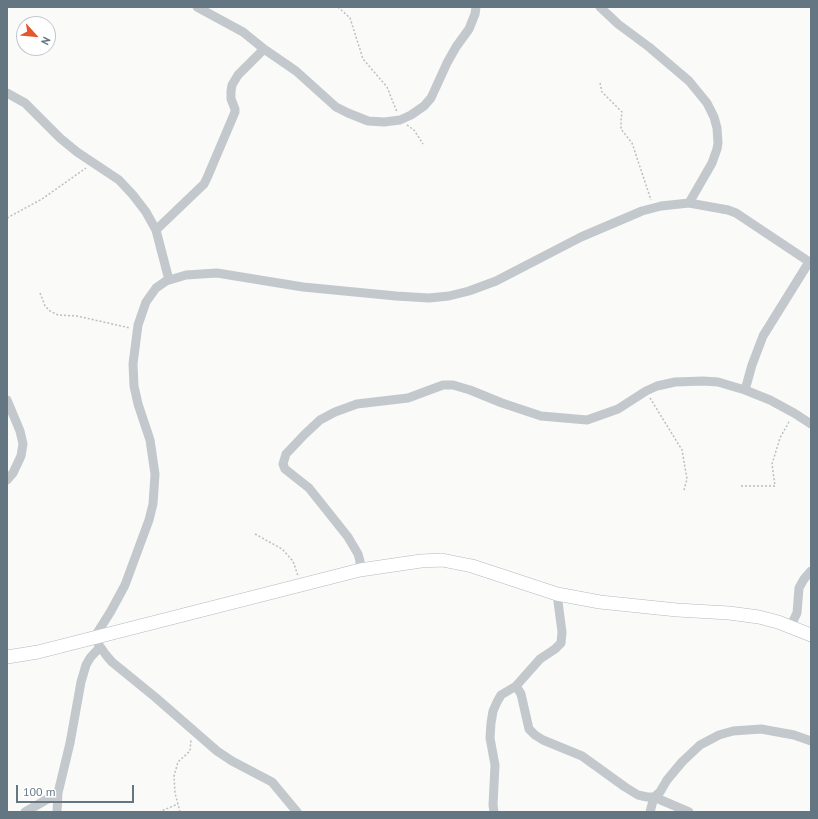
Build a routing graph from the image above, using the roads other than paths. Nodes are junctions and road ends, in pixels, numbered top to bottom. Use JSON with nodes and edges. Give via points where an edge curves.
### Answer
{"nodes":[{"id":1,"x":197,"y":7,"type":"edge"},
{"id":2,"x":476,"y":7,"type":"edge"},
{"id":3,"x":600,"y":7,"type":"edge"},
{"id":4,"x":264,"y":50,"type":"junction"},
{"id":5,"x":8,"y":95,"type":"edge"},
{"id":6,"x":689,"y":203,"type":"junction"},
{"id":7,"x":156,"y":230,"type":"junction"},
{"id":8,"x":810,"y":263,"type":"edge"},
{"id":9,"x":169,"y":280,"type":"junction"},
{"id":10,"x":745,"y":390,"type":"junction"},
{"id":11,"x":7,"y":400,"type":"edge"},
{"id":12,"x":811,"y":424,"type":"edge"},
{"id":13,"x":7,"y":480,"type":"edge"},
{"id":14,"x":360,"y":570,"type":"junction"},
{"id":15,"x":811,"y":571,"type":"edge"},
{"id":16,"x":557,"y":594,"type":"junction"},
{"id":17,"x":790,"y":627,"type":"junction"},
{"id":18,"x":811,"y":636,"type":"edge"},
{"id":19,"x":97,"y":642,"type":"junction"},
{"id":20,"x":7,"y":657,"type":"edge"},
{"id":21,"x":516,"y":686,"type":"junction"},
{"id":22,"x":811,"y":741,"type":"edge"},
{"id":23,"x":58,"y":793,"type":"junction"},
{"id":24,"x":654,"y":796,"type":"junction"},
{"id":25,"x":25,"y":812,"type":"edge"},
{"id":26,"x":57,"y":812,"type":"edge"},
{"id":27,"x":298,"y":812,"type":"edge"},
{"id":28,"x":494,"y":812,"type":"edge"},
{"id":29,"x":650,"y":812,"type":"edge"},
{"id":30,"x":688,"y":812,"type":"edge"}],
"edges":[{"from":1,"to":4,"type":"street","via":[[243,32]]},
{"from":2,"to":4,"type":"street","via":[[469,29],[453,52],[431,98],[417,111],[400,120],[368,120],[336,107],[305,79]]},
{"from":3,"to":6,"type":"street","via":[[689,81],[714,117],[718,128],[717,149],[712,163]]},
{"from":4,"to":7,"type":"street","via":[[232,85],[231,98],[235,112],[204,184]]},
{"from":5,"to":7,"type":"street","via":[[25,103],[60,138],[119,180],[146,212]]},
{"from":6,"to":8,"type":"street","via":[[736,213]]},
{"from":6,"to":9,"type":"street","via":[[642,211],[581,237],[496,282],[449,296],[396,296],[217,273],[186,275]]},
{"from":7,"to":9,"type":"street"},
{"from":8,"to":10,"type":"street","via":[[763,336]]},
{"from":9,"to":19,"type":"street","via":[[156,288],[146,302],[138,330],[134,364],[134,386],[150,440],[155,474],[153,504],[125,585]]},
{"from":10,"to":12,"type":"street","via":[[770,400]]},
{"from":10,"to":14,"type":"street","via":[[718,382],[675,382],[657,386],[618,409],[587,420],[541,416],[470,390],[443,384],[408,398],[357,404],[335,412],[320,420],[305,434],[286,454],[283,464],[285,469],[309,488],[348,537],[358,554]]},
{"from":11,"to":13,"type":"street","via":[[23,444],[21,456]]},
{"from":14,"to":16,"type":"main road","via":[[442,560],[472,566]]},
{"from":14,"to":19,"type":"main road"},
{"from":15,"to":17,"type":"street","via":[[799,588],[797,613]]},
{"from":16,"to":17,"type":"main road","via":[[600,602],[759,617]]},
{"from":16,"to":21,"type":"street","via":[[561,643],[540,659]]},
{"from":17,"to":18,"type":"main road"},
{"from":19,"to":20,"type":"main road"},
{"from":19,"to":23,"type":"street","via":[[86,665]]},
{"from":19,"to":27,"type":"street","via":[[112,662],[217,751],[272,782]]},
{"from":21,"to":24,"type":"street","via":[[521,694],[529,730],[535,735],[582,756],[638,795]]},
{"from":21,"to":28,"type":"street","via":[[501,695],[491,723],[490,738],[495,765]]},
{"from":22,"to":24,"type":"street","via":[[762,729],[733,731],[719,735],[700,745]]},
{"from":23,"to":25,"type":"street"},
{"from":23,"to":26,"type":"street"},
{"from":24,"to":29,"type":"street"},
{"from":24,"to":30,"type":"street"}]}
